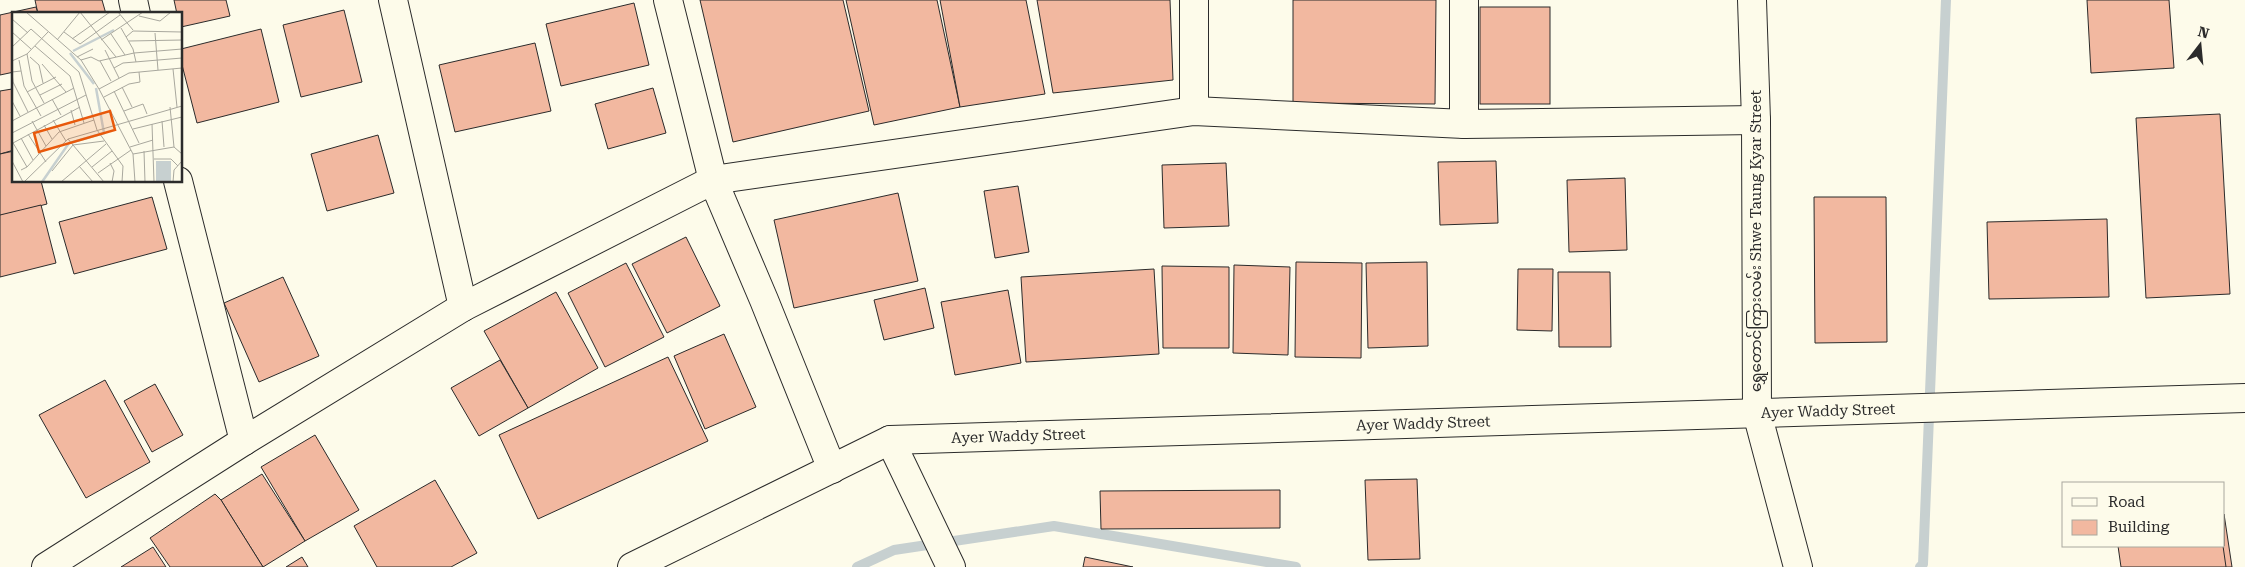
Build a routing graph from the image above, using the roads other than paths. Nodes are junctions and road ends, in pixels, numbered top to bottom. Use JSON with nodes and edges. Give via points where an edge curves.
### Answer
{"nodes":[{"id":1,"x":393,"y":0,"type":"edge"},
{"id":2,"x":668,"y":0,"type":"edge"},
{"id":3,"x":1194,"y":0,"type":"edge"},
{"id":4,"x":1464,"y":0,"type":"edge"},
{"id":5,"x":1752,"y":0,"type":"edge"},
{"id":6,"x":1194,"y":111,"type":"junction"},
{"id":7,"x":1756,"y":120,"type":"junction"},
{"id":8,"x":1464,"y":124,"type":"junction"},
{"id":9,"x":713,"y":180,"type":"junction"},
{"id":10,"x":178,"y":182,"type":"edge"},
{"id":11,"x":463,"y":307,"type":"junction"},
{"id":12,"x":2245,"y":398,"type":"edge"},
{"id":13,"x":1757,"y":413,"type":"junction"},
{"id":14,"x":890,"y":440,"type":"junction"},
{"id":15,"x":244,"y":441,"type":"junction"},
{"id":16,"x":832,"y":469,"type":"junction"},
{"id":17,"x":46,"y":567,"type":"edge"},
{"id":18,"x":632,"y":567,"type":"edge"},
{"id":19,"x":951,"y":567,"type":"edge"},
{"id":20,"x":1798,"y":567,"type":"edge"}],
"edges":[{"from":1,"to":11,"type":"street"},
{"from":2,"to":9,"type":"street"},
{"from":3,"to":6,"type":"street"},
{"from":4,"to":8,"type":"street"},
{"from":5,"to":7,"type":"street","name":"ရွှေတောင်ကြားလမ်း Shwe Taung Kyar Street"},
{"from":6,"to":8,"type":"street"},
{"from":6,"to":9,"type":"street"},
{"from":7,"to":8,"type":"street"},
{"from":7,"to":13,"type":"street","name":"ရွှေတောင်ကြားလမ်း Shwe Taung Kyar Street"},
{"from":9,"to":11,"type":"street"},
{"from":9,"to":16,"type":"street"},
{"from":10,"to":15,"type":"street"},
{"from":11,"to":15,"type":"street"},
{"from":12,"to":13,"type":"street","name":"Ayer Waddy Street"},
{"from":13,"to":14,"type":"street","name":"Ayer Waddy Street"},
{"from":13,"to":20,"type":"street","name":"ရွှေတောင်ကြားလမ်း Shwe Taung Kyar Street"},
{"from":14,"to":16,"type":"street","name":"Ayer Waddy Street"},
{"from":14,"to":19,"type":"street"},
{"from":15,"to":17,"type":"street"},
{"from":16,"to":18,"type":"street","name":"Ayer Waddy Street"}]}
